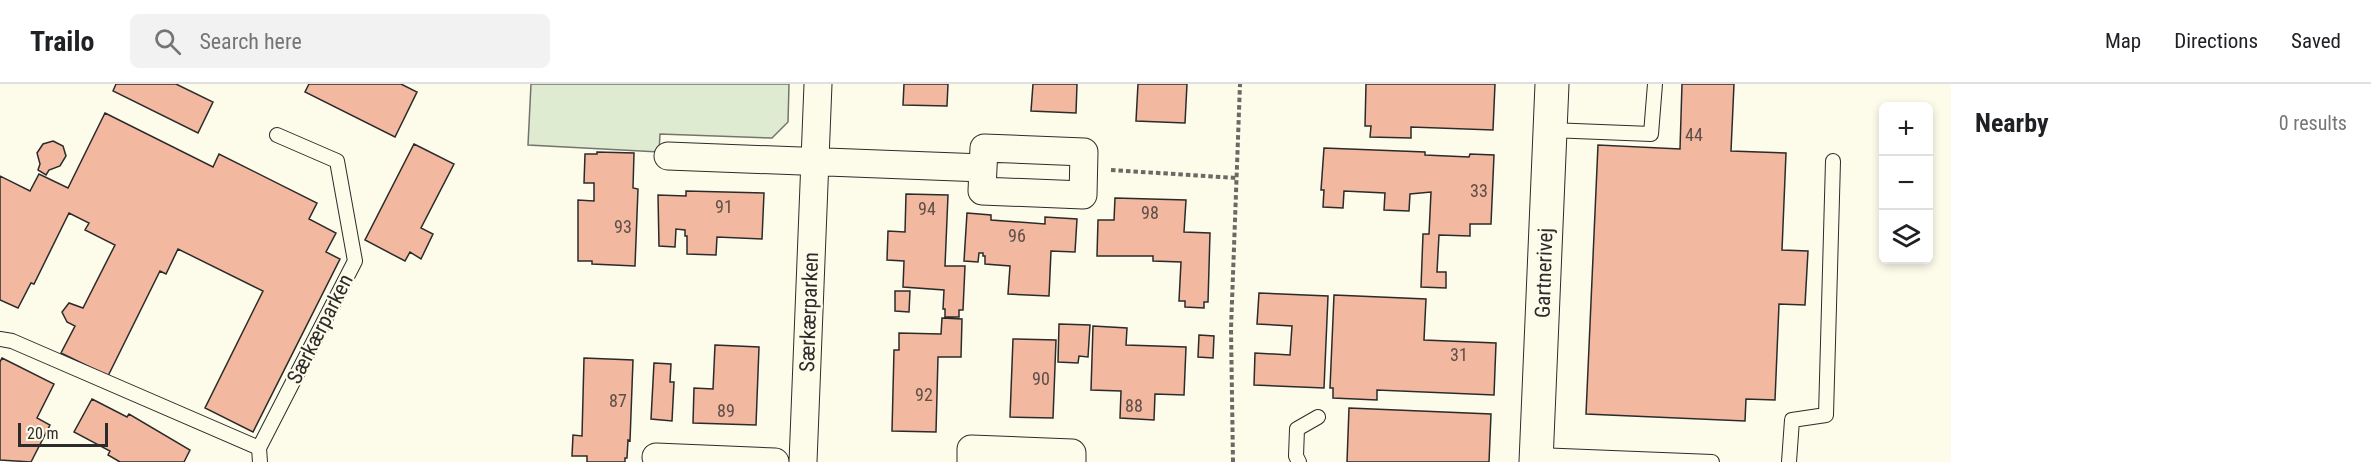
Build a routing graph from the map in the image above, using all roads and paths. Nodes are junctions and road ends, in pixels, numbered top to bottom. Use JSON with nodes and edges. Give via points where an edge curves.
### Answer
{"nodes":[{"id":1,"x":818,"y":84,"type":"edge"},
{"id":2,"x":1240,"y":84,"type":"edge"},
{"id":3,"x":1552,"y":84,"type":"edge"},
{"id":4,"x":1655,"y":84,"type":"edge"},
{"id":5,"x":1550,"y":130,"type":"junction"},
{"id":6,"x":277,"y":135,"type":"dead end"},
{"id":7,"x":668,"y":156,"type":"dead end"},
{"id":8,"x":815,"y":161,"type":"junction"},
{"id":9,"x":1833,"y":161,"type":"dead end"},
{"id":10,"x":983,"y":168,"type":"junction"},
{"id":11,"x":1084,"y":169,"type":"junction"},
{"id":12,"x":1237,"y":178,"type":"junction"},
{"id":13,"x":0,"y":339,"type":"edge"},
{"id":14,"x":1318,"y":417,"type":"dead end"},
{"id":15,"x":260,"y":455,"type":"edge"},
{"id":16,"x":656,"y":458,"type":"dead end"},
{"id":17,"x":1537,"y":459,"type":"edge"},
{"id":18,"x":775,"y":462,"type":"edge"},
{"id":19,"x":803,"y":462,"type":"edge"},
{"id":20,"x":971,"y":462,"type":"edge"},
{"id":21,"x":1072,"y":462,"type":"edge"},
{"id":22,"x":1233,"y":462,"type":"edge"},
{"id":23,"x":1299,"y":462,"type":"edge"},
{"id":24,"x":1712,"y":462,"type":"edge"},
{"id":25,"x":1789,"y":462,"type":"edge"}],
"edges":[{"from":1,"to":8,"type":"street","name":"Særkærparken"},
{"from":2,"to":12,"type":"path"},
{"from":3,"to":5,"type":"street","name":"Gartnerivej"},
{"from":4,"to":5,"type":"lane","via":[[1652,134]]},
{"from":5,"to":17,"type":"street","name":"Gartnerivej"},
{"from":6,"to":15,"type":"lane","name":"Særkærparken","via":[[337,161],[355,261]]},
{"from":7,"to":8,"type":"street"},
{"from":8,"to":10,"type":"street"},
{"from":8,"to":19,"type":"street","name":"Særkærparken"},
{"from":9,"to":25,"type":"lane","via":[[1826,415],[1792,420]]},
{"from":10,"to":11,"type":"street","via":[[984,148],[1084,152]]},
{"from":10,"to":11,"type":"street","via":[[982,191],[1083,195]]},
{"from":11,"to":12,"type":"path"},
{"from":12,"to":22,"type":"path","via":[[1231,329]]},
{"from":13,"to":15,"type":"lane","name":"Særkærparken","via":[[12,340]]},
{"from":14,"to":23,"type":"lane","via":[[1297,429]]},
{"from":16,"to":18,"type":"street"},
{"from":17,"to":24,"type":"lane"},
{"from":20,"to":21,"type":"street","via":[[971,449],[1072,453]]}]}
